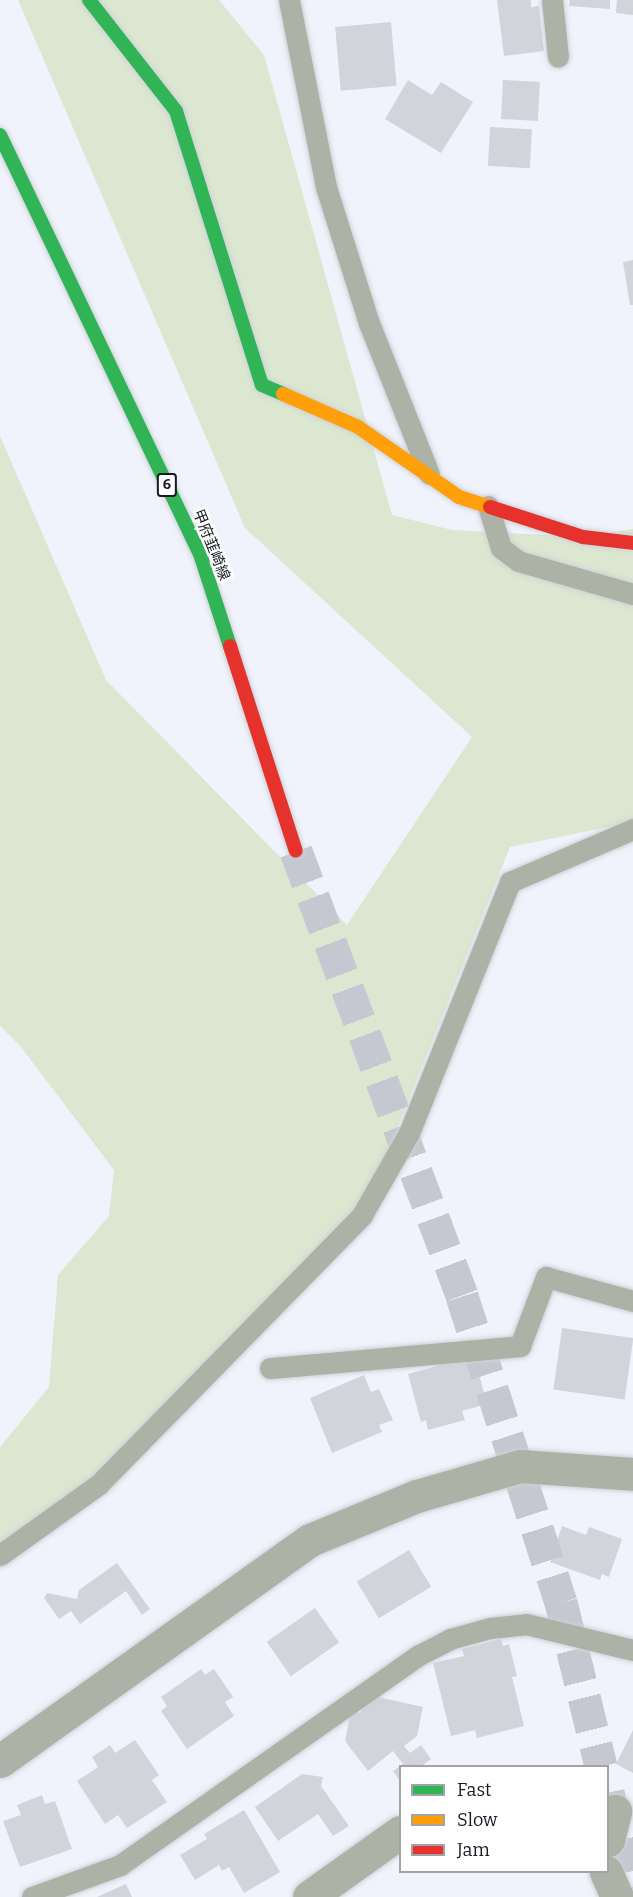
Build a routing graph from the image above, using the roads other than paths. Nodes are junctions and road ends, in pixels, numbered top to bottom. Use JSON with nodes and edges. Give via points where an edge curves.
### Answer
{"nodes":[{"id":1,"x":89,"y":0,"type":"edge"},
{"id":2,"x":289,"y":0,"type":"edge"},
{"id":3,"x":552,"y":0,"type":"edge"},
{"id":4,"x":558,"y":57,"type":"dead end"},
{"id":5,"x":0,"y":135,"type":"edge"},
{"id":6,"x":431,"y":478,"type":"junction"},
{"id":7,"x":488,"y":506,"type":"junction"},
{"id":8,"x":633,"y":543,"type":"edge"},
{"id":9,"x":633,"y":594,"type":"edge"},
{"id":10,"x":633,"y":829,"type":"edge"},
{"id":11,"x":296,"y":851,"type":"tunnel mouth"},
{"id":12,"x":633,"y":1301,"type":"edge"},
{"id":13,"x":270,"y":1368,"type":"dead end"},
{"id":14,"x":633,"y":1474,"type":"edge"},
{"id":15,"x":0,"y":1555,"type":"edge"},
{"id":16,"x":633,"y":1650,"type":"edge"},
{"id":17,"x":0,"y":1761,"type":"edge"},
{"id":18,"x":399,"y":1833,"type":"edge"},
{"id":19,"x":606,"y":1873,"type":"edge"},
{"id":20,"x":32,"y":1897,"type":"edge"},
{"id":21,"x":309,"y":1897,"type":"edge"},
{"id":22,"x":617,"y":1897,"type":"edge"}],
"edges":[{"from":1,"to":6,"type":"street","via":[[176,111],[262,385],[358,426]]},
{"from":2,"to":6,"type":"lane","via":[[326,188],[369,323]]},
{"from":3,"to":4,"type":"lane"},
{"from":5,"to":11,"type":"street","name":"甲府韮崎線","number":"6","via":[[201,556]]},
{"from":6,"to":7,"type":"street","via":[[459,497]]},
{"from":7,"to":8,"type":"street","via":[[583,537]]},
{"from":7,"to":9,"type":"lane","via":[[501,548],[518,561]]},
{"from":10,"to":15,"type":"lane","via":[[510,882],[410,1133],[362,1215],[99,1484]]},
{"from":12,"to":13,"type":"lane","via":[[546,1277],[520,1346]]},
{"from":14,"to":17,"type":"street","via":[[520,1466],[417,1496],[310,1540]]},
{"from":16,"to":20,"type":"lane","via":[[526,1624],[490,1628],[450,1639],[419,1654],[120,1865]]},
{"from":18,"to":21,"type":"street"},
{"from":19,"to":22,"type":"street"}]}
